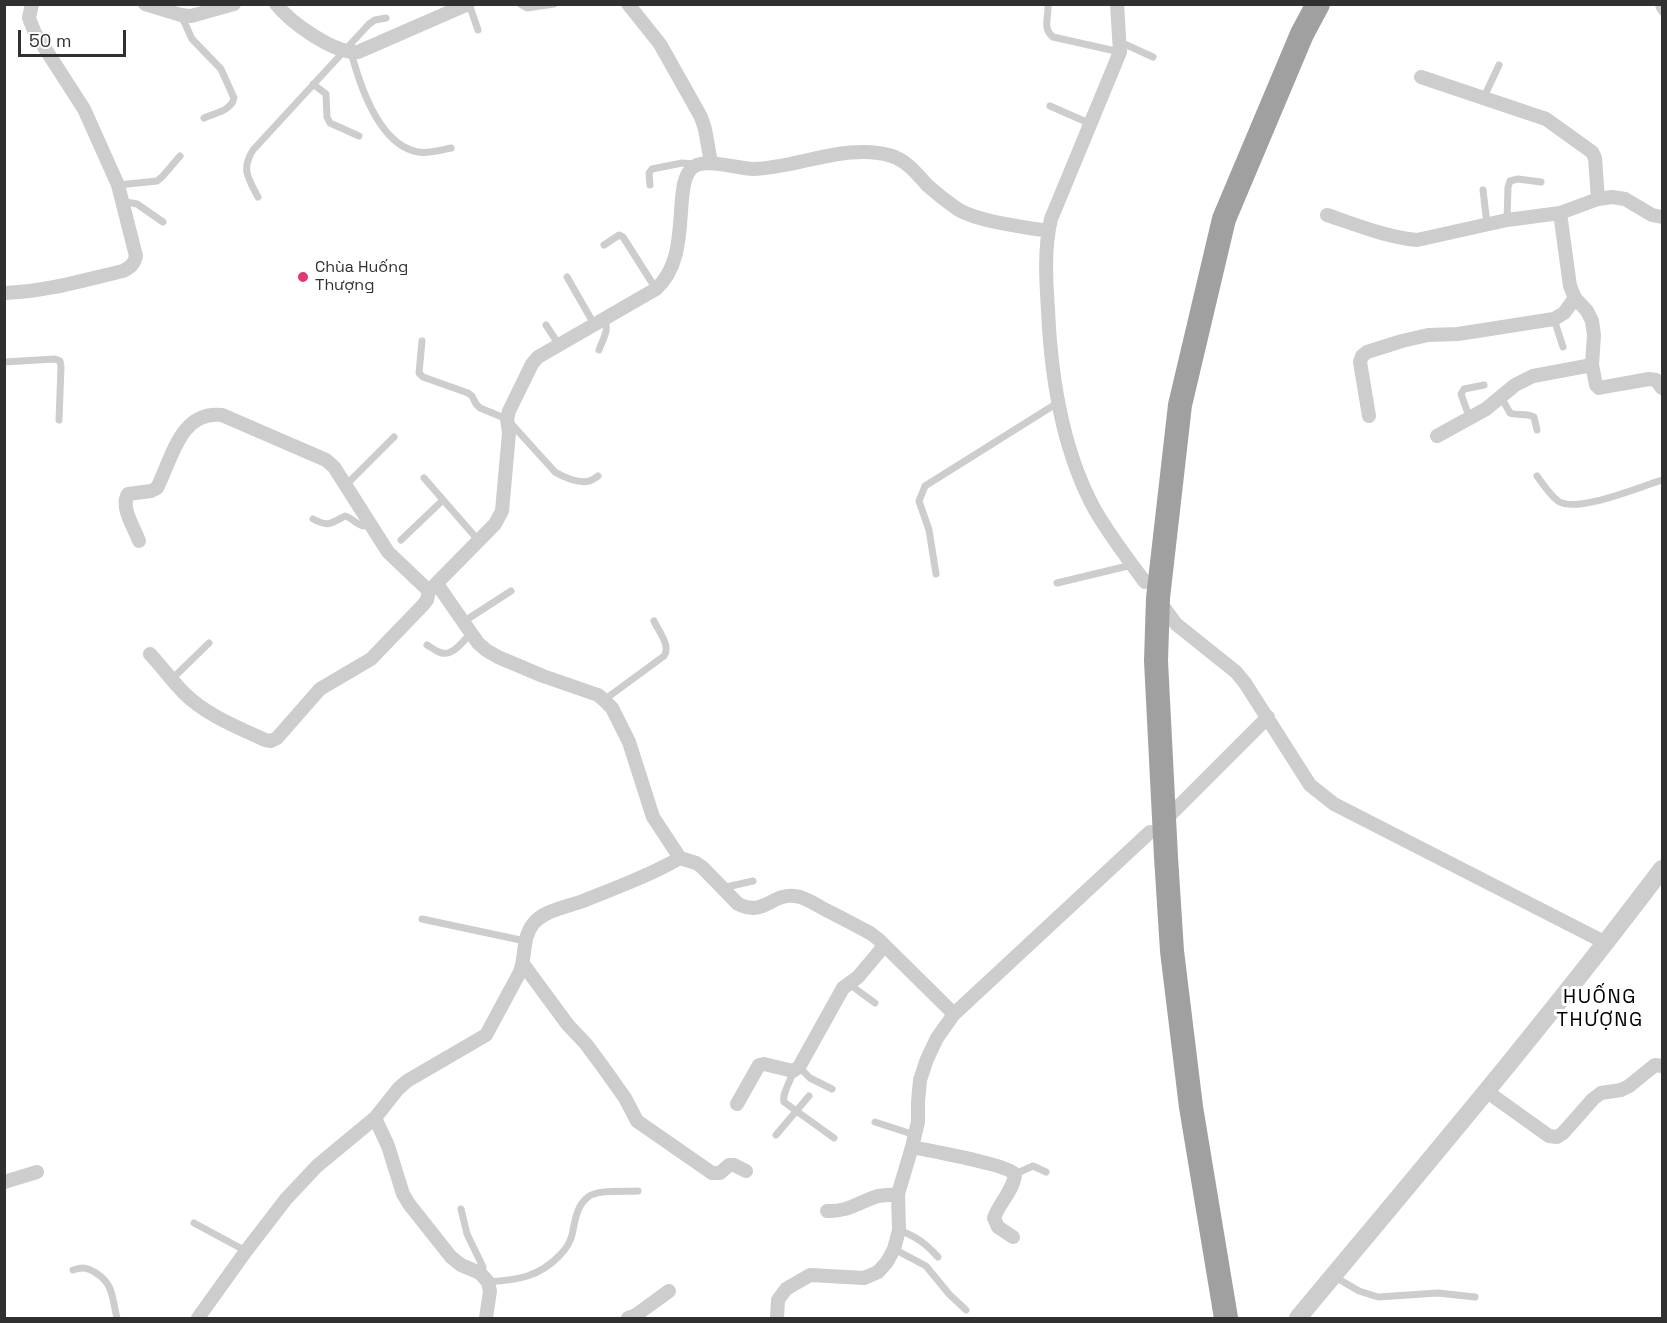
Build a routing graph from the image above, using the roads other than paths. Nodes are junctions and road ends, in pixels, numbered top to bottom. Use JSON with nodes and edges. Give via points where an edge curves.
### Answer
{"nodes":[{"id":1,"x":32,"y":4,"type":"edge"},
{"id":2,"x":145,"y":4,"type":"edge"},
{"id":3,"x":234,"y":4,"type":"edge"},
{"id":4,"x":276,"y":4,"type":"edge"},
{"id":5,"x":468,"y":4,"type":"edge"},
{"id":6,"x":520,"y":4,"type":"edge"},
{"id":7,"x":554,"y":4,"type":"edge"},
{"id":8,"x":628,"y":4,"type":"edge"},
{"id":9,"x":1048,"y":4,"type":"edge"},
{"id":10,"x":1117,"y":4,"type":"edge"},
{"id":11,"x":1301,"y":4,"type":"edge"},
{"id":12,"x":1318,"y":4,"type":"edge"},
{"id":13,"x":1660,"y":4,"type":"edge"},
{"id":14,"x":1662,"y":12,"type":"edge"},
{"id":15,"x":181,"y":15,"type":"junction"},
{"id":16,"x":386,"y":18,"type":"dead end"},
{"id":17,"x":478,"y":30,"type":"dead end"},
{"id":18,"x":1120,"y":47,"type":"junction"},
{"id":19,"x":347,"y":52,"type":"junction"},
{"id":20,"x":1154,"y":57,"type":"dead end"},
{"id":21,"x":1498,"y":65,"type":"dead end"},
{"id":22,"x":1421,"y":77,"type":"dead end"},
{"id":23,"x":314,"y":84,"type":"junction"},
{"id":24,"x":1484,"y":97,"type":"junction"},
{"id":25,"x":1050,"y":106,"type":"dead end"},
{"id":26,"x":204,"y":118,"type":"dead end"},
{"id":27,"x":1091,"y":124,"type":"junction"},
{"id":28,"x":359,"y":136,"type":"dead end"},
{"id":29,"x":451,"y":148,"type":"dead end"},
{"id":30,"x":180,"y":156,"type":"dead end"},
{"id":31,"x":711,"y":163,"type":"junction"},
{"id":32,"x":697,"y":165,"type":"junction"},
{"id":33,"x":1541,"y":182,"type":"dead end"},
{"id":34,"x":118,"y":185,"type":"junction"},
{"id":35,"x":651,"y":185,"type":"dead end"},
{"id":36,"x":1484,"y":190,"type":"dead end"},
{"id":37,"x":258,"y":197,"type":"dead end"},
{"id":38,"x":1598,"y":199,"type":"junction"},
{"id":39,"x":122,"y":201,"type":"junction"},
{"id":40,"x":1662,"y":210,"type":"edge"},
{"id":41,"x":1560,"y":213,"type":"junction"},
{"id":42,"x":1327,"y":215,"type":"dead end"},
{"id":43,"x":1662,"y":217,"type":"edge"},
{"id":44,"x":1507,"y":220,"type":"junction"},
{"id":45,"x":163,"y":222,"type":"dead end"},
{"id":46,"x":1487,"y":224,"type":"junction"},
{"id":47,"x":1048,"y":231,"type":"junction"},
{"id":48,"x":604,"y":245,"type":"dead end"},
{"id":49,"x":567,"y":277,"type":"dead end"},
{"id":50,"x":656,"y":289,"type":"junction"},
{"id":51,"x":4,"y":293,"type":"edge"},
{"id":52,"x":1575,"y":298,"type":"junction"},
{"id":53,"x":1554,"y":319,"type":"junction"},
{"id":54,"x":599,"y":322,"type":"junction"},
{"id":55,"x":546,"y":325,"type":"dead end"},
{"id":56,"x":422,"y":341,"type":"dead end"},
{"id":57,"x":559,"y":345,"type":"junction"},
{"id":58,"x":1563,"y":347,"type":"dead end"},
{"id":59,"x":599,"y":350,"type":"dead end"},
{"id":60,"x":4,"y":362,"type":"edge"},
{"id":61,"x":1592,"y":365,"type":"junction"},
{"id":62,"x":1660,"y":383,"type":"edge"},
{"id":63,"x":1484,"y":384,"type":"dead end"},
{"id":64,"x":1501,"y":397,"type":"junction"},
{"id":65,"x":1059,"y":402,"type":"junction"},
{"id":66,"x":1369,"y":416,"type":"dead end"},
{"id":67,"x":507,"y":419,"type":"junction"},
{"id":68,"x":1470,"y":419,"type":"junction"},
{"id":69,"x":58,"y":420,"type":"dead end"},
{"id":70,"x":1537,"y":430,"type":"dead end"},
{"id":71,"x":1170,"y":433,"type":"junction"},
{"id":72,"x":1437,"y":436,"type":"dead end"},
{"id":73,"x":394,"y":437,"type":"dead end"},
{"id":74,"x":598,"y":476,"type":"dead end"},
{"id":75,"x":1537,"y":476,"type":"dead end"},
{"id":76,"x":424,"y":478,"type":"dead end"},
{"id":77,"x":1662,"y":480,"type":"edge"},
{"id":78,"x":346,"y":485,"type":"junction"},
{"id":79,"x":443,"y":500,"type":"junction"},
{"id":80,"x":313,"y":519,"type":"dead end"},
{"id":81,"x":370,"y":522,"type":"junction"},
{"id":82,"x":139,"y":540,"type":"dead end"},
{"id":83,"x":401,"y":540,"type":"dead end"},
{"id":84,"x":479,"y":541,"type":"junction"},
{"id":85,"x":936,"y":574,"type":"dead end"},
{"id":86,"x":1145,"y":582,"type":"junction"},
{"id":87,"x":1057,"y":583,"type":"dead end"},
{"id":88,"x":433,"y":588,"type":"junction"},
{"id":89,"x":510,"y":591,"type":"dead end"},
{"id":90,"x":654,"y":621,"type":"dead end"},
{"id":91,"x":467,"y":627,"type":"junction"},
{"id":92,"x":209,"y":643,"type":"dead end"},
{"id":93,"x":427,"y":645,"type":"dead end"},
{"id":94,"x":150,"y":654,"type":"dead end"},
{"id":95,"x":172,"y":678,"type":"junction"},
{"id":96,"x":604,"y":700,"type":"junction"},
{"id":97,"x":1268,"y":717,"type":"junction"},
{"id":98,"x":1157,"y":826,"type":"junction"},
{"id":99,"x":680,"y":858,"type":"junction"},
{"id":100,"x":1662,"y":869,"type":"edge"},
{"id":101,"x":753,"y":880,"type":"dead end"},
{"id":102,"x":722,"y":888,"type":"junction"},
{"id":103,"x":422,"y":919,"type":"dead end"},
{"id":104,"x":525,"y":941,"type":"junction"},
{"id":105,"x":1606,"y":943,"type":"junction"},
{"id":106,"x":884,"y":946,"type":"junction"},
{"id":107,"x":523,"y":964,"type":"junction"},
{"id":108,"x":849,"y":984,"type":"junction"},
{"id":109,"x":875,"y":1003,"type":"dead end"},
{"id":110,"x":954,"y":1014,"type":"junction"},
{"id":111,"x":1662,"y":1066,"type":"edge"},
{"id":112,"x":796,"y":1069,"type":"junction"},
{"id":113,"x":832,"y":1089,"type":"dead end"},
{"id":114,"x":1486,"y":1091,"type":"junction"},
{"id":115,"x":809,"y":1096,"type":"dead end"},
{"id":116,"x":737,"y":1104,"type":"dead end"},
{"id":117,"x":797,"y":1111,"type":"junction"},
{"id":118,"x":375,"y":1118,"type":"junction"},
{"id":119,"x":875,"y":1122,"type":"dead end"},
{"id":120,"x":776,"y":1135,"type":"dead end"},
{"id":121,"x":834,"y":1138,"type":"dead end"},
{"id":122,"x":914,"y":1141,"type":"junction"},
{"id":123,"x":746,"y":1171,"type":"dead end"},
{"id":124,"x":37,"y":1172,"type":"dead end"},
{"id":125,"x":1046,"y":1172,"type":"dead end"},
{"id":126,"x":1015,"y":1174,"type":"junction"},
{"id":127,"x":4,"y":1182,"type":"edge"},
{"id":128,"x":638,"y":1191,"type":"dead end"},
{"id":129,"x":898,"y":1194,"type":"junction"},
{"id":130,"x":461,"y":1209,"type":"dead end"},
{"id":131,"x":827,"y":1211,"type":"dead end"},
{"id":132,"x":1203,"y":1211,"type":"junction"},
{"id":133,"x":194,"y":1223,"type":"dead end"},
{"id":134,"x":899,"y":1230,"type":"junction"},
{"id":135,"x":1014,"y":1237,"type":"dead end"},
{"id":136,"x":894,"y":1249,"type":"junction"},
{"id":137,"x":246,"y":1251,"type":"junction"},
{"id":138,"x":938,"y":1257,"type":"dead end"},
{"id":139,"x":73,"y":1270,"type":"dead end"},
{"id":140,"x":1333,"y":1276,"type":"junction"},
{"id":141,"x":484,"y":1277,"type":"junction"},
{"id":142,"x":669,"y":1291,"type":"dead end"},
{"id":143,"x":1475,"y":1297,"type":"dead end"},
{"id":144,"x":966,"y":1310,"type":"dead end"},
{"id":145,"x":117,"y":1318,"type":"edge"},
{"id":146,"x":198,"y":1318,"type":"edge"},
{"id":147,"x":486,"y":1318,"type":"edge"},
{"id":148,"x":628,"y":1318,"type":"edge"},
{"id":149,"x":777,"y":1318,"type":"edge"},
{"id":150,"x":1215,"y":1318,"type":"edge"},
{"id":151,"x":1226,"y":1318,"type":"edge"},
{"id":152,"x":1298,"y":1318,"type":"edge"}],
"edges":[{"from":1,"to":34,"type":"street","via":[[29,18],[35,33],[84,109]]},
{"from":2,"to":15,"type":"street"},
{"from":3,"to":15,"type":"street","via":[[201,15]]},
{"from":4,"to":19,"type":"street","via":[[309,33]]},
{"from":5,"to":17,"type":"lane"},
{"from":5,"to":19,"type":"street","via":[[358,52]]},
{"from":6,"to":7,"type":"lane","via":[[527,8]]},
{"from":8,"to":31,"type":"street","via":[[660,44],[701,117]]},
{"from":9,"to":18,"type":"lane","via":[[1046,27],[1053,37]]},
{"from":10,"to":18,"type":"street"},
{"from":11,"to":71,"type":"highway","via":[[1209,215],[1168,403]]},
{"from":12,"to":71,"type":"highway","via":[[1224,219]]},
{"from":13,"to":14,"type":"lane"},
{"from":15,"to":26,"type":"lane","via":[[192,39],[221,69],[234,98],[228,108]]},
{"from":16,"to":19,"type":"lane","via":[[369,24]]},
{"from":18,"to":20,"type":"lane"},
{"from":18,"to":27,"type":"street"},
{"from":19,"to":23,"type":"lane"},
{"from":19,"to":29,"type":"lane","via":[[368,103],[397,143],[422,153]]},
{"from":21,"to":24,"type":"lane"},
{"from":22,"to":24,"type":"street"},
{"from":23,"to":28,"type":"lane","via":[[326,94],[330,123]]},
{"from":23,"to":37,"type":"lane","via":[[248,159],[248,179]]},
{"from":24,"to":38,"type":"street","via":[[1546,119],[1592,152]]},
{"from":25,"to":27,"type":"lane"},
{"from":27,"to":47,"type":"street"},
{"from":30,"to":34,"type":"lane","via":[[157,181]]},
{"from":31,"to":32,"type":"street"},
{"from":31,"to":47,"type":"street","via":[[751,169],[876,152],[904,162],[957,209],[971,216]]},
{"from":32,"to":35,"type":"lane","via":[[682,163],[652,169]]},
{"from":32,"to":50,"type":"street","via":[[691,169],[683,190],[671,270]]},
{"from":33,"to":44,"type":"lane","via":[[1510,181]]},
{"from":34,"to":39,"type":"street"},
{"from":36,"to":46,"type":"lane"},
{"from":38,"to":41,"type":"street"},
{"from":38,"to":43,"type":"street","via":[[1624,199]]},
{"from":39,"to":45,"type":"lane","via":[[137,204]]},
{"from":39,"to":51,"type":"street","via":[[136,256],[129,268],[58,287]]},
{"from":40,"to":43,"type":"lane"},
{"from":41,"to":44,"type":"street"},
{"from":41,"to":52,"type":"street"},
{"from":42,"to":46,"type":"street","via":[[1376,232],[1417,240]]},
{"from":44,"to":46,"type":"street"},
{"from":47,"to":65,"type":"street","via":[[1049,327]]},
{"from":48,"to":50,"type":"lane","via":[[619,235],[623,237]]},
{"from":49,"to":54,"type":"lane"},
{"from":50,"to":54,"type":"street"},
{"from":52,"to":53,"type":"street"},
{"from":52,"to":61,"type":"street","via":[[1592,321]]},
{"from":53,"to":58,"type":"lane"},
{"from":53,"to":66,"type":"street","via":[[1428,335],[1367,352],[1360,362]]},
{"from":54,"to":57,"type":"street"},
{"from":54,"to":59,"type":"lane","via":[[608,324]]},
{"from":55,"to":57,"type":"lane"},
{"from":56,"to":67,"type":"lane","via":[[419,373],[423,377],[468,393],[480,408]]},
{"from":57,"to":67,"type":"street","via":[[532,364]]},
{"from":60,"to":69,"type":"lane","via":[[60,361]]},
{"from":61,"to":62,"type":"street","via":[[1599,388],[1649,379]]},
{"from":61,"to":64,"type":"street","via":[[1533,376]]},
{"from":63,"to":68,"type":"lane","via":[[1464,389],[1461,394]]},
{"from":64,"to":68,"type":"street"},
{"from":64,"to":70,"type":"lane","via":[[1510,413],[1534,417]]},
{"from":65,"to":85,"type":"lane","via":[[925,486],[919,501],[929,530]]},
{"from":65,"to":86,"type":"street","via":[[1077,471],[1095,509]]},
{"from":67,"to":74,"type":"lane","via":[[555,472],[583,482]]},
{"from":67,"to":84,"type":"street","via":[[501,512]]},
{"from":68,"to":72,"type":"street"},
{"from":71,"to":86,"type":"highway"},
{"from":73,"to":78,"type":"lane"},
{"from":75,"to":77,"type":"lane","via":[[1558,501],[1566,504],[1615,497]]},
{"from":76,"to":79,"type":"lane"},
{"from":78,"to":81,"type":"street"},
{"from":78,"to":82,"type":"street","via":[[326,460],[222,415],[200,417],[179,437],[157,488],[128,494],[125,499]]},
{"from":79,"to":83,"type":"lane"},
{"from":79,"to":84,"type":"lane"},
{"from":80,"to":81,"type":"lane","via":[[323,525],[345,516],[363,526]]},
{"from":81,"to":88,"type":"street","via":[[393,559]]},
{"from":84,"to":88,"type":"street"},
{"from":86,"to":87,"type":"lane"},
{"from":86,"to":97,"type":"street","via":[[1176,624],[1236,672]]},
{"from":86,"to":98,"type":"highway"},
{"from":88,"to":91,"type":"street"},
{"from":88,"to":95,"type":"street","via":[[423,605],[371,659],[320,689],[271,741],[218,717],[185,694]]},
{"from":89,"to":91,"type":"lane"},
{"from":90,"to":96,"type":"lane","via":[[667,652]]},
{"from":91,"to":93,"type":"lane","via":[[452,651],[442,653]]},
{"from":91,"to":96,"type":"street","via":[[486,650],[498,657]]},
{"from":92,"to":95,"type":"lane"},
{"from":94,"to":95,"type":"street"},
{"from":96,"to":99,"type":"street","via":[[629,742],[653,817]]},
{"from":97,"to":98,"type":"street"},
{"from":97,"to":105,"type":"street","via":[[1310,785],[1334,804]]},
{"from":98,"to":110,"type":"street"},
{"from":98,"to":132,"type":"highway"},
{"from":99,"to":102,"type":"street","via":[[702,867]]},
{"from":99,"to":104,"type":"street","via":[[543,915],[527,932]]},
{"from":100,"to":105,"type":"street"},
{"from":101,"to":102,"type":"lane"},
{"from":102,"to":106,"type":"street","via":[[738,904],[752,909],[783,897],[806,900],[870,933]]},
{"from":103,"to":104,"type":"lane"},
{"from":104,"to":107,"type":"street"},
{"from":105,"to":114,"type":"street"},
{"from":106,"to":108,"type":"street"},
{"from":106,"to":110,"type":"street"},
{"from":107,"to":118,"type":"street","via":[[486,1035],[407,1081]]},
{"from":107,"to":123,"type":"street","via":[[603,1067],[637,1121],[712,1173],[720,1173],[729,1165]]},
{"from":108,"to":109,"type":"lane"},
{"from":108,"to":112,"type":"street","via":[[839,994]]},
{"from":110,"to":122,"type":"street","via":[[937,1038],[920,1080]]},
{"from":111,"to":114,"type":"street","via":[[1655,1065],[1621,1090],[1600,1093],[1557,1137],[1549,1136]]},
{"from":112,"to":113,"type":"lane"},
{"from":112,"to":116,"type":"street","via":[[759,1065]]},
{"from":112,"to":117,"type":"lane","via":[[783,1098]]},
{"from":114,"to":140,"type":"street"},
{"from":115,"to":117,"type":"lane"},
{"from":117,"to":120,"type":"lane"},
{"from":117,"to":121,"type":"lane"},
{"from":118,"to":137,"type":"street","via":[[317,1166]]},
{"from":118,"to":141,"type":"street","via":[[409,1204],[452,1257]]},
{"from":119,"to":122,"type":"lane"},
{"from":122,"to":126,"type":"street"},
{"from":122,"to":129,"type":"street"},
{"from":124,"to":127,"type":"street"},
{"from":125,"to":126,"type":"lane","via":[[1033,1166]]},
{"from":126,"to":135,"type":"street","via":[[1015,1181],[994,1218],[998,1227]]},
{"from":128,"to":141,"type":"lane","via":[[588,1197],[575,1217],[567,1247],[540,1272],[505,1281]]},
{"from":129,"to":131,"type":"street"},
{"from":129,"to":134,"type":"street"},
{"from":130,"to":141,"type":"lane"},
{"from":132,"to":150,"type":"highway"},
{"from":132,"to":151,"type":"highway"},
{"from":133,"to":137,"type":"lane"},
{"from":134,"to":136,"type":"street"},
{"from":134,"to":138,"type":"lane","via":[[924,1242]]},
{"from":136,"to":144,"type":"lane","via":[[926,1266]]},
{"from":136,"to":149,"type":"street","via":[[878,1272],[864,1278],[810,1275],[786,1289],[778,1300]]},
{"from":137,"to":146,"type":"street"},
{"from":139,"to":145,"type":"lane","via":[[82,1267],[106,1280]]},
{"from":140,"to":143,"type":"lane","via":[[1378,1297],[1438,1293]]},
{"from":140,"to":152,"type":"street"},
{"from":141,"to":147,"type":"street","via":[[490,1291]]},
{"from":142,"to":148,"type":"street"}]}
